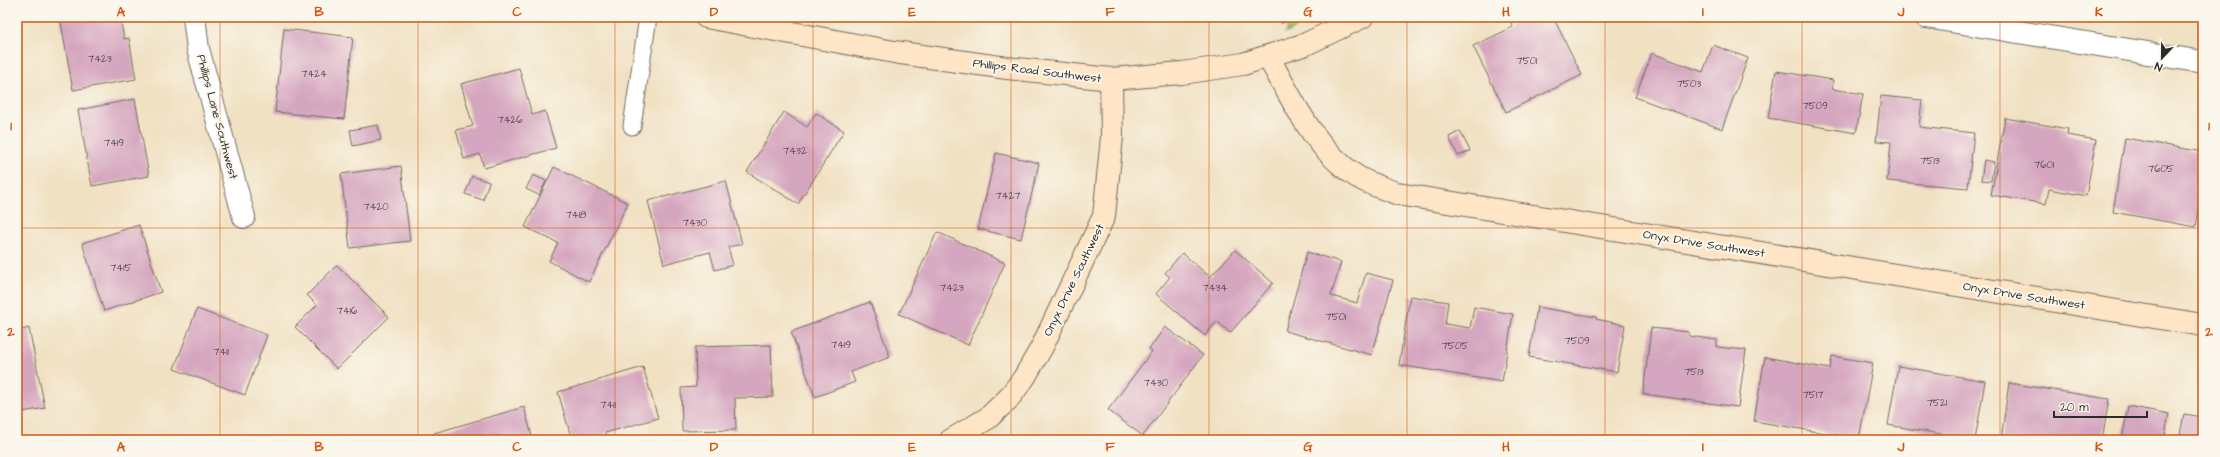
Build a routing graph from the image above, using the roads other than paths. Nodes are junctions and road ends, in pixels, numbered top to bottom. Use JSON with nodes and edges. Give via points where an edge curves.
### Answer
{"nodes":[{"id":1,"x":194,"y":17,"type":"edge"},
{"id":2,"x":648,"y":17,"type":"edge"},
{"id":3,"x":706,"y":17,"type":"edge"},
{"id":4,"x":1362,"y":17,"type":"edge"},
{"id":5,"x":1926,"y":17,"type":"edge"},
{"id":6,"x":1268,"y":57,"type":"junction"},
{"id":7,"x":2203,"y":62,"type":"edge"},
{"id":8,"x":1111,"y":79,"type":"junction"},
{"id":9,"x":632,"y":126,"type":"dead end"},
{"id":10,"x":244,"y":217,"type":"dead end"},
{"id":11,"x":2203,"y":325,"type":"edge"},
{"id":12,"x":951,"y":440,"type":"edge"}],
"edges":[{"from":1,"to":10,"type":"street","name":"Phillips Lane Southwest","via":[[198,49]]},
{"from":2,"to":9,"type":"lane"},
{"from":3,"to":8,"type":"street","name":"Phillips Road Southwest","via":[[894,52]]},
{"from":4,"to":6,"type":"street","name":"Phillips Road Southwest","via":[[1306,44]]},
{"from":5,"to":7,"type":"street"},
{"from":6,"to":8,"type":"street","name":"Phillips Road Southwest","via":[[1242,64],[1182,73]]},
{"from":6,"to":11,"type":"street","name":"Onyx Drive Southwest","via":[[1303,120],[1327,152],[1356,176],[1398,194]]},
{"from":8,"to":12,"type":"street","name":"Onyx Drive Southwest","via":[[1112,137],[1104,216],[1042,347],[1024,378],[1008,399],[988,418]]}]}
